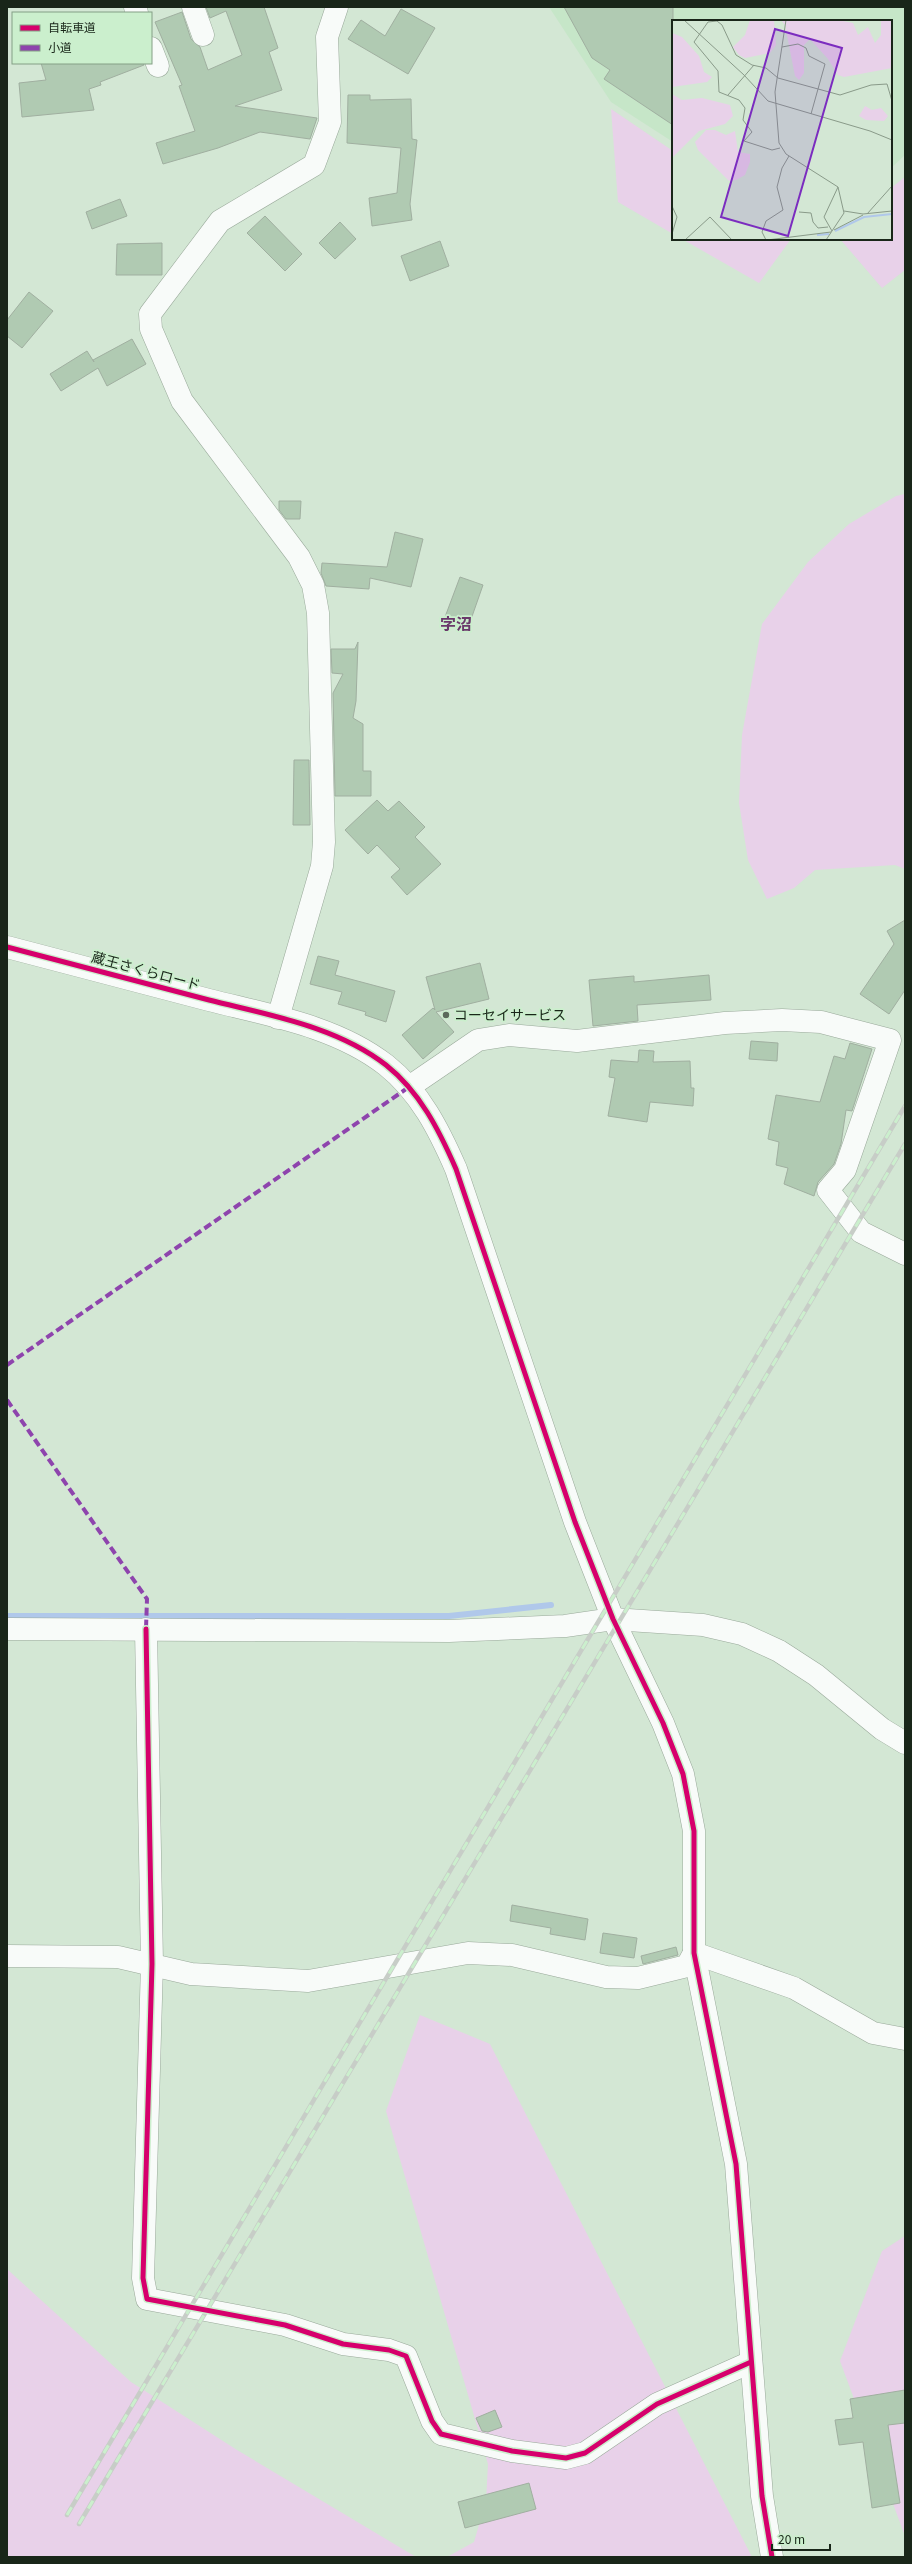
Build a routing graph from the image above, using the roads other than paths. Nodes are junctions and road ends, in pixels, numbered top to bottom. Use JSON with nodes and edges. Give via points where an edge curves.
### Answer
{"nodes":[{"id":1,"x":193,"y":7,"type":"edge"},
{"id":2,"x":337,"y":7,"type":"edge"},
{"id":3,"x":203,"y":35,"type":"dead end"},
{"id":4,"x":7,"y":947,"type":"edge"},
{"id":5,"x":278,"y":1018,"type":"junction"},
{"id":6,"x":409,"y":1087,"type":"junction"},
{"id":7,"x":905,"y":1254,"type":"edge"},
{"id":8,"x":613,"y":1619,"type":"junction"},
{"id":9,"x":7,"y":1629,"type":"edge"},
{"id":10,"x":146,"y":1629,"type":"junction"},
{"id":11,"x":905,"y":1743,"type":"edge"},
{"id":12,"x":694,"y":1953,"type":"junction"},
{"id":13,"x":7,"y":1956,"type":"edge"},
{"id":14,"x":152,"y":1964,"type":"junction"},
{"id":15,"x":905,"y":2039,"type":"edge"},
{"id":16,"x":750,"y":2362,"type":"junction"},
{"id":17,"x":772,"y":2557,"type":"edge"}],
"edges":[{"from":1,"to":3,"type":"street"},
{"from":2,"to":5,"type":"street","via":[[327,37],[330,122],[314,165],[220,221],[150,314],[151,329],[182,401],[299,557],[313,584],[318,613],[324,842],[322,866]]},
{"from":4,"to":5,"type":"street","name":"蔵王さくらロード"},
{"from":5,"to":6,"type":"street","name":"蔵王さくらロード","via":[[323,1032],[356,1046],[386,1065]]},
{"from":6,"to":7,"type":"street","via":[[478,1040],[509,1035],[577,1041],[725,1023],[782,1020],[822,1022],[890,1040],[844,1170],[828,1190],[861,1232]]},
{"from":6,"to":8,"type":"street","name":"蔵王さくらロード","via":[[426,1109],[444,1140],[456,1169],[575,1522]]},
{"from":8,"to":10,"type":"street","via":[[565,1626],[449,1631]]},
{"from":8,"to":11,"type":"street","via":[[703,1625],[742,1634],[779,1651],[816,1675],[882,1729]]},
{"from":8,"to":12,"type":"street","name":"蔵王さくらロード","via":[[663,1723],[683,1774],[694,1831]]},
{"from":9,"to":10,"type":"street"},
{"from":10,"to":14,"type":"street"},
{"from":12,"to":14,"type":"street","via":[[687,1966],[638,1978],[606,1976],[512,1955],[468,1953],[308,1981],[192,1974]]},
{"from":12,"to":15,"type":"street","via":[[794,1988],[873,2033]]},
{"from":12,"to":16,"type":"street","name":"蔵王さくらロード","via":[[736,2164]]},
{"from":13,"to":14,"type":"street","via":[[118,1957]]},
{"from":14,"to":16,"type":"street","via":[[143,2278],[147,2299],[285,2325],[343,2344],[389,2350],[406,2356],[432,2421],[441,2434],[512,2451],[566,2458],[585,2452],[657,2404]]},
{"from":16,"to":17,"type":"street","name":"蔵王さくらロード","via":[[762,2496]]}]}
